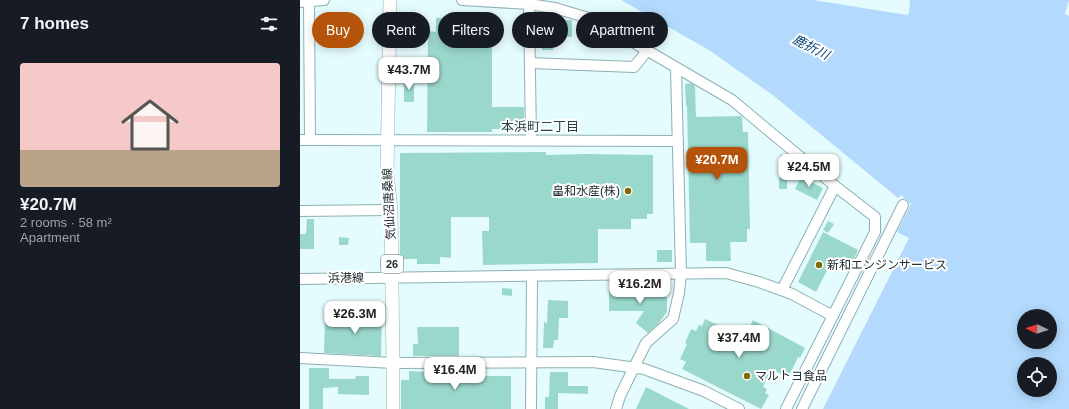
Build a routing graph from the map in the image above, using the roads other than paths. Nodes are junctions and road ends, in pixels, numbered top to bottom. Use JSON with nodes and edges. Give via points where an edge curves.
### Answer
{"nodes":[{"id":1,"x":324,"y":0,"type":"edge"},
{"id":2,"x":390,"y":0,"type":"edge"},
{"id":3,"x":462,"y":0,"type":"edge"},
{"id":4,"x":305,"y":2,"type":"edge"},
{"id":5,"x":529,"y":4,"type":"junction"},
{"id":6,"x":647,"y":51,"type":"junction"},
{"id":7,"x":530,"y":63,"type":"junction"},
{"id":8,"x":676,"y":68,"type":"junction"},
{"id":9,"x":305,"y":140,"type":"edge"},
{"id":10,"x":387,"y":140,"type":"junction"},
{"id":11,"x":530,"y":140,"type":"junction"},
{"id":12,"x":678,"y":141,"type":"junction"},
{"id":13,"x":835,"y":186,"type":"junction"},
{"id":14,"x":903,"y":205,"type":"dead end"},
{"id":15,"x":391,"y":210,"type":"junction"},
{"id":16,"x":300,"y":211,"type":"edge"},
{"id":17,"x":681,"y":274,"type":"junction"},
{"id":18,"x":532,"y":276,"type":"junction"},
{"id":19,"x":392,"y":277,"type":"junction"},
{"id":20,"x":300,"y":279,"type":"edge"},
{"id":21,"x":782,"y":290,"type":"junction"},
{"id":22,"x":833,"y":316,"type":"junction"},
{"id":23,"x":300,"y":358,"type":"edge"},
{"id":24,"x":532,"y":362,"type":"junction"},
{"id":25,"x":394,"y":363,"type":"junction"},
{"id":26,"x":634,"y":368,"type":"junction"},
{"id":27,"x":393,"y":409,"type":"edge"},
{"id":28,"x":531,"y":409,"type":"edge"},
{"id":29,"x":616,"y":409,"type":"edge"},
{"id":30,"x":740,"y":409,"type":"edge"},
{"id":31,"x":786,"y":409,"type":"edge"},
{"id":32,"x":802,"y":409,"type":"edge"}],
"edges":[{"from":1,"to":4,"type":"street"},
{"from":2,"to":10,"type":"main road","name":"気仙沼唐桑線","number":"26"},
{"from":3,"to":5,"type":"street"},
{"from":4,"to":9,"type":"street"},
{"from":5,"to":6,"type":"street","via":[[555,8],[595,20]]},
{"from":5,"to":7,"type":"street"},
{"from":6,"to":7,"type":"street","via":[[634,67]]},
{"from":6,"to":8,"type":"street"},
{"from":7,"to":11,"type":"street"},
{"from":8,"to":12,"type":"street"},
{"from":8,"to":13,"type":"street","via":[[732,100]]},
{"from":9,"to":10,"type":"street"},
{"from":10,"to":11,"type":"street"},
{"from":10,"to":15,"type":"main road","name":"気仙沼唐桑線","number":"26"},
{"from":11,"to":12,"type":"street"},
{"from":12,"to":17,"type":"street"},
{"from":13,"to":21,"type":"street"},
{"from":13,"to":22,"type":"street","via":[[875,217],[875,232]]},
{"from":14,"to":32,"type":"street"},
{"from":15,"to":16,"type":"street"},
{"from":15,"to":19,"type":"main road","name":"気仙沼唐桑線","number":"26"},
{"from":17,"to":18,"type":"street","name":"浜港線"},
{"from":17,"to":21,"type":"street","name":"浜港線","via":[[726,274]]},
{"from":17,"to":26,"type":"street","via":[[673,319],[646,343]]},
{"from":18,"to":19,"type":"street","name":"浜港線"},
{"from":18,"to":24,"type":"street"},
{"from":19,"to":20,"type":"street","name":"浜港線"},
{"from":19,"to":25,"type":"main road","name":"気仙沼唐桑線","number":"26"},
{"from":21,"to":22,"type":"street","name":"浜港線"},
{"from":22,"to":31,"type":"street"},
{"from":23,"to":25,"type":"street"},
{"from":24,"to":25,"type":"street"},
{"from":24,"to":26,"type":"street","via":[[593,362]]},
{"from":24,"to":28,"type":"street"},
{"from":25,"to":27,"type":"main road","name":"気仙沼唐桑線","number":"26"},
{"from":26,"to":29,"type":"street"},
{"from":26,"to":30,"type":"street","via":[[704,391]]}]}
